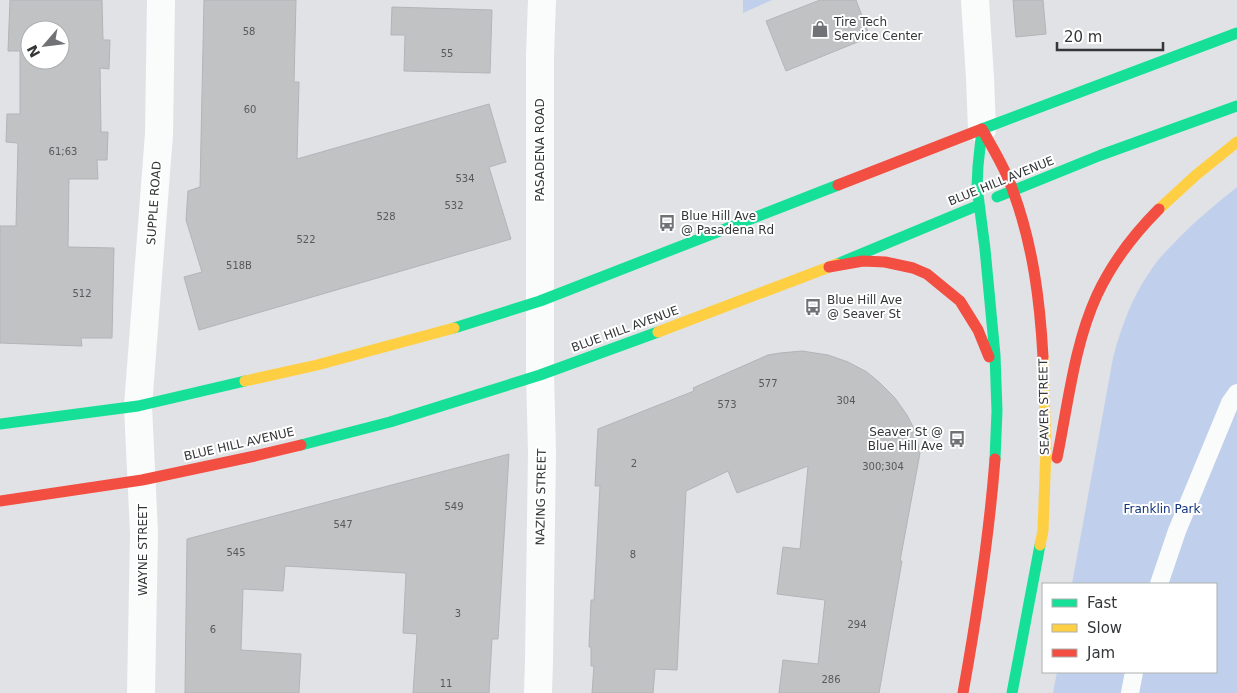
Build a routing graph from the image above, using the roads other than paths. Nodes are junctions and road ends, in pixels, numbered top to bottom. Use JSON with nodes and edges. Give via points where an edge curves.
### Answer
{"nodes":[{"id":1,"x":161,"y":0,"type":"edge"},
{"id":2,"x":542,"y":0,"type":"edge"},
{"id":3,"x":975,"y":0,"type":"edge"},
{"id":4,"x":1237,"y":33,"type":"edge"},
{"id":5,"x":1237,"y":106,"type":"edge"},
{"id":6,"x":982,"y":129,"type":"junction"},
{"id":7,"x":1237,"y":142,"type":"edge"},
{"id":8,"x":1013,"y":190,"type":"junction"},
{"id":9,"x":979,"y":205,"type":"junction"},
{"id":10,"x":829,"y":267,"type":"junction"},
{"id":11,"x":540,"y":301,"type":"junction"},
{"id":12,"x":996,"y":371,"type":"junction"},
{"id":13,"x":540,"y":376,"type":"junction"},
{"id":14,"x":1237,"y":393,"type":"edge"},
{"id":15,"x":138,"y":406,"type":"junction"},
{"id":16,"x":0,"y":424,"type":"edge"},
{"id":17,"x":142,"y":480,"type":"junction"},
{"id":18,"x":0,"y":501,"type":"edge"},
{"id":19,"x":1043,"y":531,"type":"junction"},
{"id":20,"x":1160,"y":583,"type":"edge"},
{"id":21,"x":1134,"y":673,"type":"edge"},
{"id":22,"x":141,"y":693,"type":"edge"},
{"id":23,"x":538,"y":693,"type":"edge"},
{"id":24,"x":962,"y":693,"type":"edge"},
{"id":25,"x":1012,"y":693,"type":"edge"},
{"id":26,"x":1130,"y":693,"type":"edge"}],
"edges":[{"from":1,"to":15,"type":"street","name":"SUPPLE ROAD","via":[[159,134]]},
{"from":2,"to":11,"type":"street","name":"PASADENA ROAD"},
{"from":3,"to":6,"type":"street","name":"SEAVER STREET"},
{"from":4,"to":6,"type":"main road"},
{"from":5,"to":8,"type":"main road","name":"BLUE HILL AVENUE"},
{"from":6,"to":8,"type":"main road","name":"SEAVER STREET"},
{"from":6,"to":9,"type":"main road","name":"SEAVER STREET","via":[[977,177]]},
{"from":6,"to":11,"type":"main road"},
{"from":7,"to":19,"type":"main road","via":[[1186,183],[1141,227],[1110,270],[1097,296],[1078,350]]},
{"from":8,"to":9,"type":"main road","name":"BLUE HILL AVENUE"},
{"from":8,"to":19,"type":"main road","name":"SEAVER STREET","via":[[1028,240],[1041,316],[1046,448]]},
{"from":9,"to":10,"type":"main road","name":"BLUE HILL AVENUE"},
{"from":9,"to":12,"type":"main road","name":"SEAVER STREET"},
{"from":10,"to":12,"type":"main road","via":[[863,261],[885,262],[927,274],[960,300]]},
{"from":10,"to":13,"type":"main road","name":"BLUE HILL AVENUE"},
{"from":11,"to":13,"type":"street","name":"NAZING STREET"},
{"from":11,"to":15,"type":"main road","via":[[326,363]]},
{"from":12,"to":24,"type":"main road","name":"SEAVER STREET","via":[[996,446],[989,524]]},
{"from":13,"to":17,"type":"main road","name":"BLUE HILL AVENUE","via":[[390,422]]},
{"from":13,"to":23,"type":"street","name":"NAZING STREET"},
{"from":14,"to":20,"type":"lane","via":[[1177,531]]},
{"from":15,"to":16,"type":"main road"},
{"from":15,"to":17,"type":"street","name":"WAYNE STREET"},
{"from":17,"to":18,"type":"main road","name":"BLUE HILL AVENUE"},
{"from":17,"to":22,"type":"street","name":"WAYNE STREET"},
{"from":19,"to":25,"type":"main road","name":"SEAVER STREET"},
{"from":21,"to":26,"type":"lane"}]}
